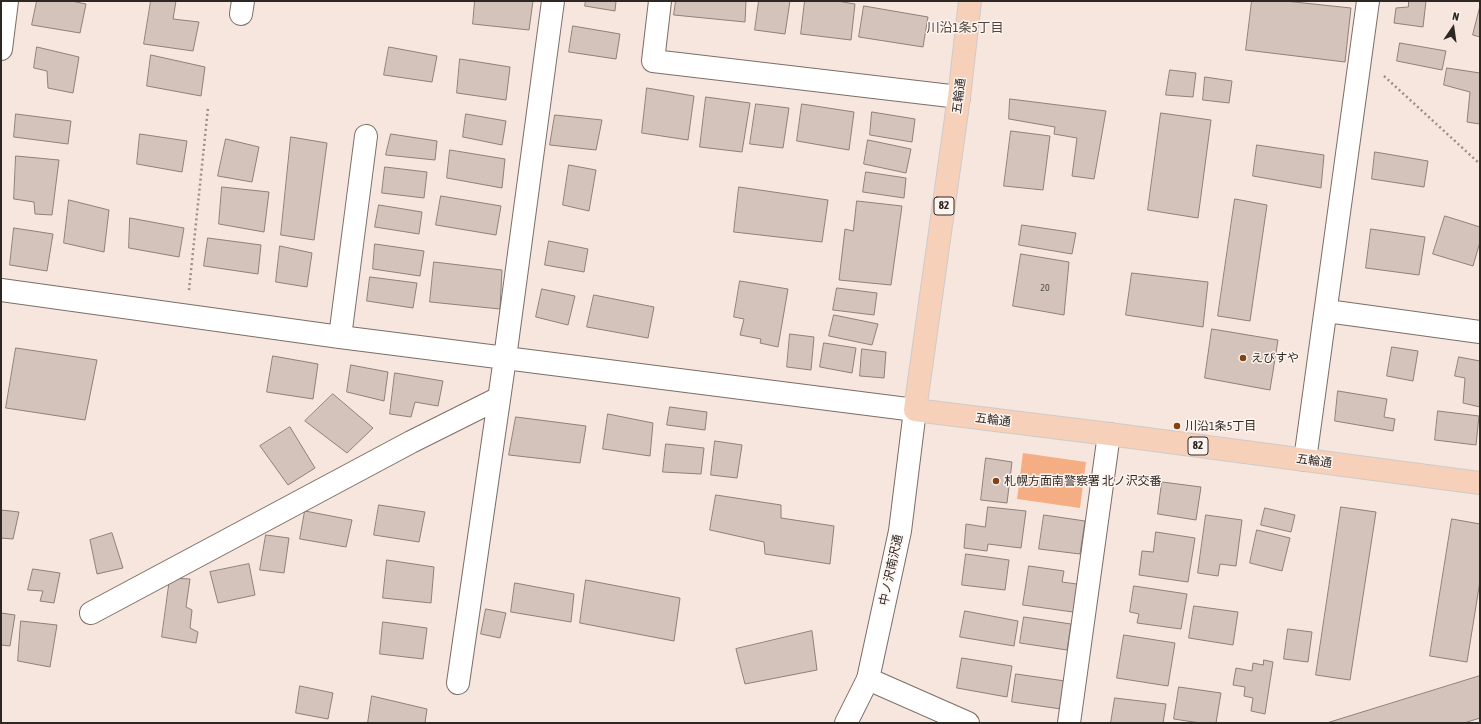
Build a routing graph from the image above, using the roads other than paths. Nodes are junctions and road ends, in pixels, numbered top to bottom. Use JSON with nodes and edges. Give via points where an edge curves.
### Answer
{"nodes":[{"id":1,"x":7,"y":1,"type":"edge"},
{"id":2,"x":553,"y":1,"type":"edge"},
{"id":3,"x":660,"y":1,"type":"edge"},
{"id":4,"x":970,"y":1,"type":"edge"},
{"id":5,"x":1368,"y":1,"type":"edge"},
{"id":6,"x":1,"y":49,"type":"edge"},
{"id":7,"x":959,"y":97,"type":"junction"},
{"id":8,"x":366,"y":136,"type":"dead end"},
{"id":9,"x":1,"y":290,"type":"edge"},
{"id":10,"x":1326,"y":311,"type":"junction"},
{"id":11,"x":1480,"y":332,"type":"edge"},
{"id":12,"x":340,"y":336,"type":"junction"},
{"id":13,"x":505,"y":358,"type":"junction"},
{"id":14,"x":499,"y":398,"type":"junction"},
{"id":15,"x":915,"y":410,"type":"junction"},
{"id":16,"x":1109,"y":434,"type":"junction"},
{"id":17,"x":1305,"y":460,"type":"junction"},
{"id":18,"x":1480,"y":483,"type":"edge"},
{"id":19,"x":91,"y":612,"type":"dead end"},
{"id":20,"x":868,"y":679,"type":"junction"},
{"id":21,"x":458,"y":683,"type":"dead end"},
{"id":22,"x":846,"y":723,"type":"edge"},
{"id":23,"x":968,"y":723,"type":"edge"},
{"id":24,"x":1069,"y":723,"type":"edge"}],
"edges":[{"from":1,"to":6,"type":"street"},
{"from":2,"to":13,"type":"street"},
{"from":3,"to":7,"type":"street","via":[[653,61]]},
{"from":4,"to":7,"type":"main road","name":"五輪通","number":"82"},
{"from":5,"to":10,"type":"street"},
{"from":7,"to":15,"type":"main road","name":"五輪通","number":"82"},
{"from":8,"to":12,"type":"street"},
{"from":9,"to":12,"type":"street"},
{"from":10,"to":11,"type":"street"},
{"from":10,"to":17,"type":"street"},
{"from":12,"to":13,"type":"street"},
{"from":13,"to":14,"type":"street"},
{"from":13,"to":15,"type":"street"},
{"from":14,"to":19,"type":"street"},
{"from":14,"to":21,"type":"street"},
{"from":15,"to":16,"type":"main road","name":"五輪通","number":"82"},
{"from":15,"to":20,"type":"street","name":"中ノ沢南沢通","via":[[900,531]]},
{"from":16,"to":17,"type":"main road","name":"五輪通","number":"82"},
{"from":16,"to":24,"type":"street"},
{"from":17,"to":18,"type":"main road","name":"五輪通","number":"82"},
{"from":20,"to":22,"type":"street","name":"中ノ沢南沢通"},
{"from":20,"to":23,"type":"street"}]}
